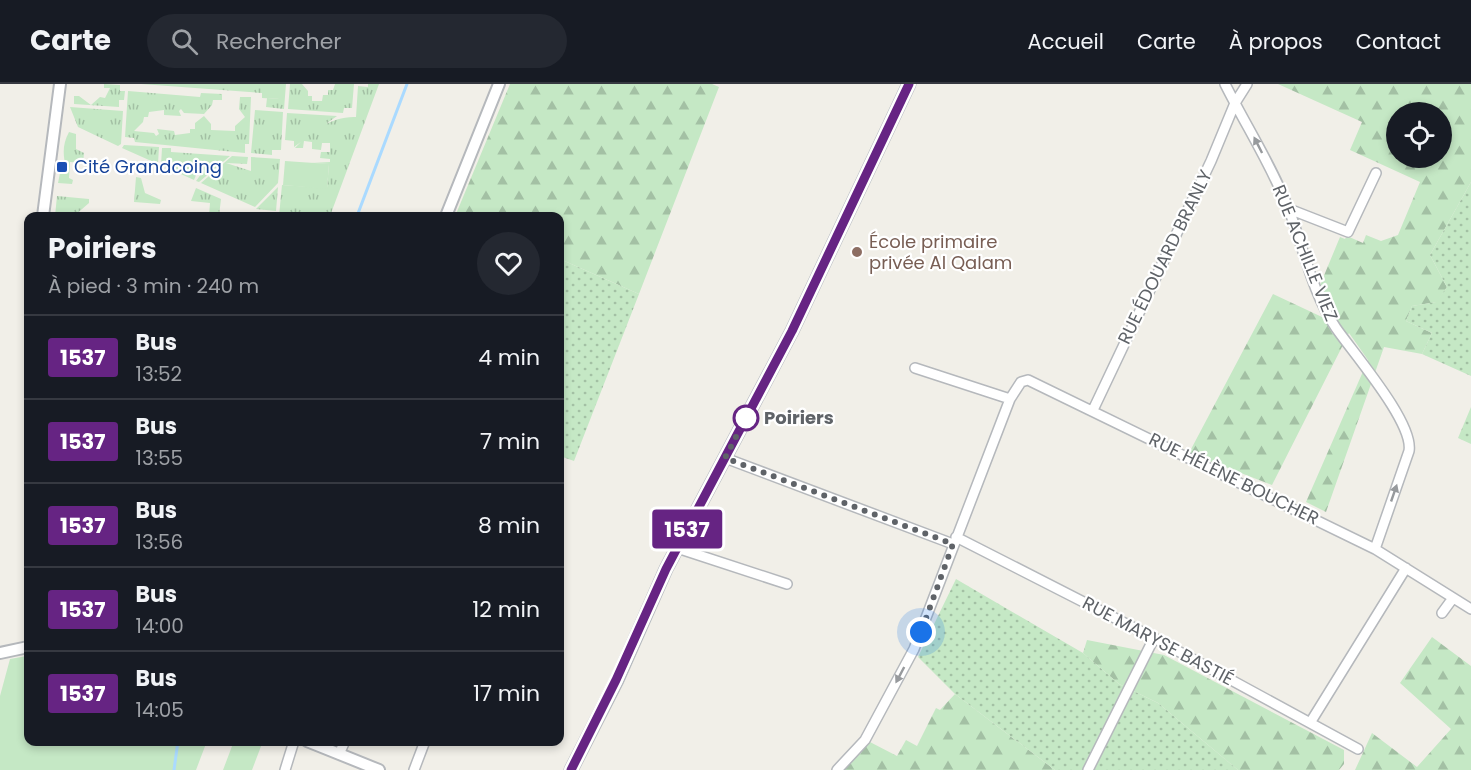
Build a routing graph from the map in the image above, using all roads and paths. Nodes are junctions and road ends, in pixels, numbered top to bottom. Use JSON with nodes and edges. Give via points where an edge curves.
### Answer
{"nodes":[{"id":1,"x":60,"y":84,"type":"edge"},
{"id":2,"x":499,"y":84,"type":"edge"},
{"id":3,"x":909,"y":84,"type":"edge"},
{"id":4,"x":1225,"y":84,"type":"edge"},
{"id":5,"x":1248,"y":84,"type":"edge"},
{"id":6,"x":1235,"y":103,"type":"junction"},
{"id":7,"x":1376,"y":173,"type":"dead end"},
{"id":8,"x":1289,"y":209,"type":"junction"},
{"id":9,"x":44,"y":212,"type":"edge"},
{"id":10,"x":448,"y":212,"type":"edge"},
{"id":11,"x":915,"y":368,"type":"dead end"},
{"id":12,"x":1010,"y":399,"type":"junction"},
{"id":13,"x":1093,"y":410,"type":"junction"},
{"id":14,"x":725,"y":458,"type":"junction"},
{"id":15,"x":955,"y":540,"type":"junction"},
{"id":16,"x":677,"y":548,"type":"junction"},
{"id":17,"x":1375,"y":549,"type":"junction"},
{"id":18,"x":1406,"y":568,"type":"junction"},
{"id":19,"x":788,"y":584,"type":"dead end"},
{"id":20,"x":1453,"y":598,"type":"junction"},
{"id":21,"x":1471,"y":609,"type":"edge"},
{"id":22,"x":1442,"y":613,"type":"dead end"},
{"id":23,"x":1154,"y":638,"type":"junction"},
{"id":24,"x":24,"y":648,"type":"edge"},
{"id":25,"x":4,"y":652,"type":"edge"},
{"id":26,"x":1310,"y":723,"type":"junction"},
{"id":27,"x":292,"y":746,"type":"edge"},
{"id":28,"x":319,"y":746,"type":"edge"},
{"id":29,"x":343,"y":746,"type":"edge"},
{"id":30,"x":422,"y":746,"type":"edge"},
{"id":31,"x":1358,"y":749,"type":"dead end"},
{"id":32,"x":339,"y":754,"type":"junction"},
{"id":33,"x":285,"y":770,"type":"edge"},
{"id":34,"x":379,"y":770,"type":"edge"},
{"id":35,"x":414,"y":770,"type":"edge"},
{"id":36,"x":571,"y":770,"type":"edge"},
{"id":37,"x":837,"y":770,"type":"edge"},
{"id":38,"x":1088,"y":770,"type":"edge"}],
"edges":[{"from":1,"to":9,"type":"street"},
{"from":2,"to":10,"type":"street"},
{"from":3,"to":14,"type":"main road","via":[[792,331]]},
{"from":4,"to":6,"type":"street","name":"RUE ACHILLE VIEZ"},
{"from":5,"to":6,"type":"street","name":"RUE ÉDOUARD BRANLY"},
{"from":8,"to":6,"type":"street","name":"RUE ACHILLE VIEZ","one_way":true},
{"from":6,"to":13,"type":"street","name":"RUE ÉDOUARD BRANLY"},
{"from":7,"to":8,"type":"street","via":[[1348,232]]},
{"from":17,"to":8,"type":"street","name":"RUE ACHILLE VIEZ","one_way":true,"via":[[1409,451],[1409,435],[1334,326]]},
{"from":11,"to":12,"type":"street"},
{"from":12,"to":13,"type":"street","name":"RUE HÉLÈNE BOUCHER","via":[[1021,382],[1028,380]]},
{"from":12,"to":15,"type":"street"},
{"from":13,"to":17,"type":"street","name":"RUE HÉLÈNE BOUCHER"},
{"from":14,"to":15,"type":"street","name":"RUE MARYSE BASTIÉ"},
{"from":14,"to":16,"type":"main road"},
{"from":15,"to":23,"type":"street","name":"RUE MARYSE BASTIÉ"},
{"from":15,"to":37,"type":"street","one_way":true,"via":[[936,584],[929,614],[901,675],[865,740]]},
{"from":16,"to":19,"type":"street"},
{"from":16,"to":36,"type":"main road"},
{"from":17,"to":18,"type":"street"},
{"from":18,"to":20,"type":"street"},
{"from":18,"to":26,"type":"street"},
{"from":20,"to":21,"type":"street"},
{"from":20,"to":22,"type":"street"},
{"from":23,"to":26,"type":"street","name":"RUE MARYSE BASTIÉ"},
{"from":23,"to":38,"type":"street"},
{"from":24,"to":25,"type":"street"},
{"from":26,"to":31,"type":"street","name":"RUE MARYSE BASTIÉ"},
{"from":27,"to":33,"type":"street"},
{"from":28,"to":32,"type":"street"},
{"from":29,"to":32,"type":"street"},
{"from":30,"to":35,"type":"street"},
{"from":32,"to":34,"type":"street"}]}
